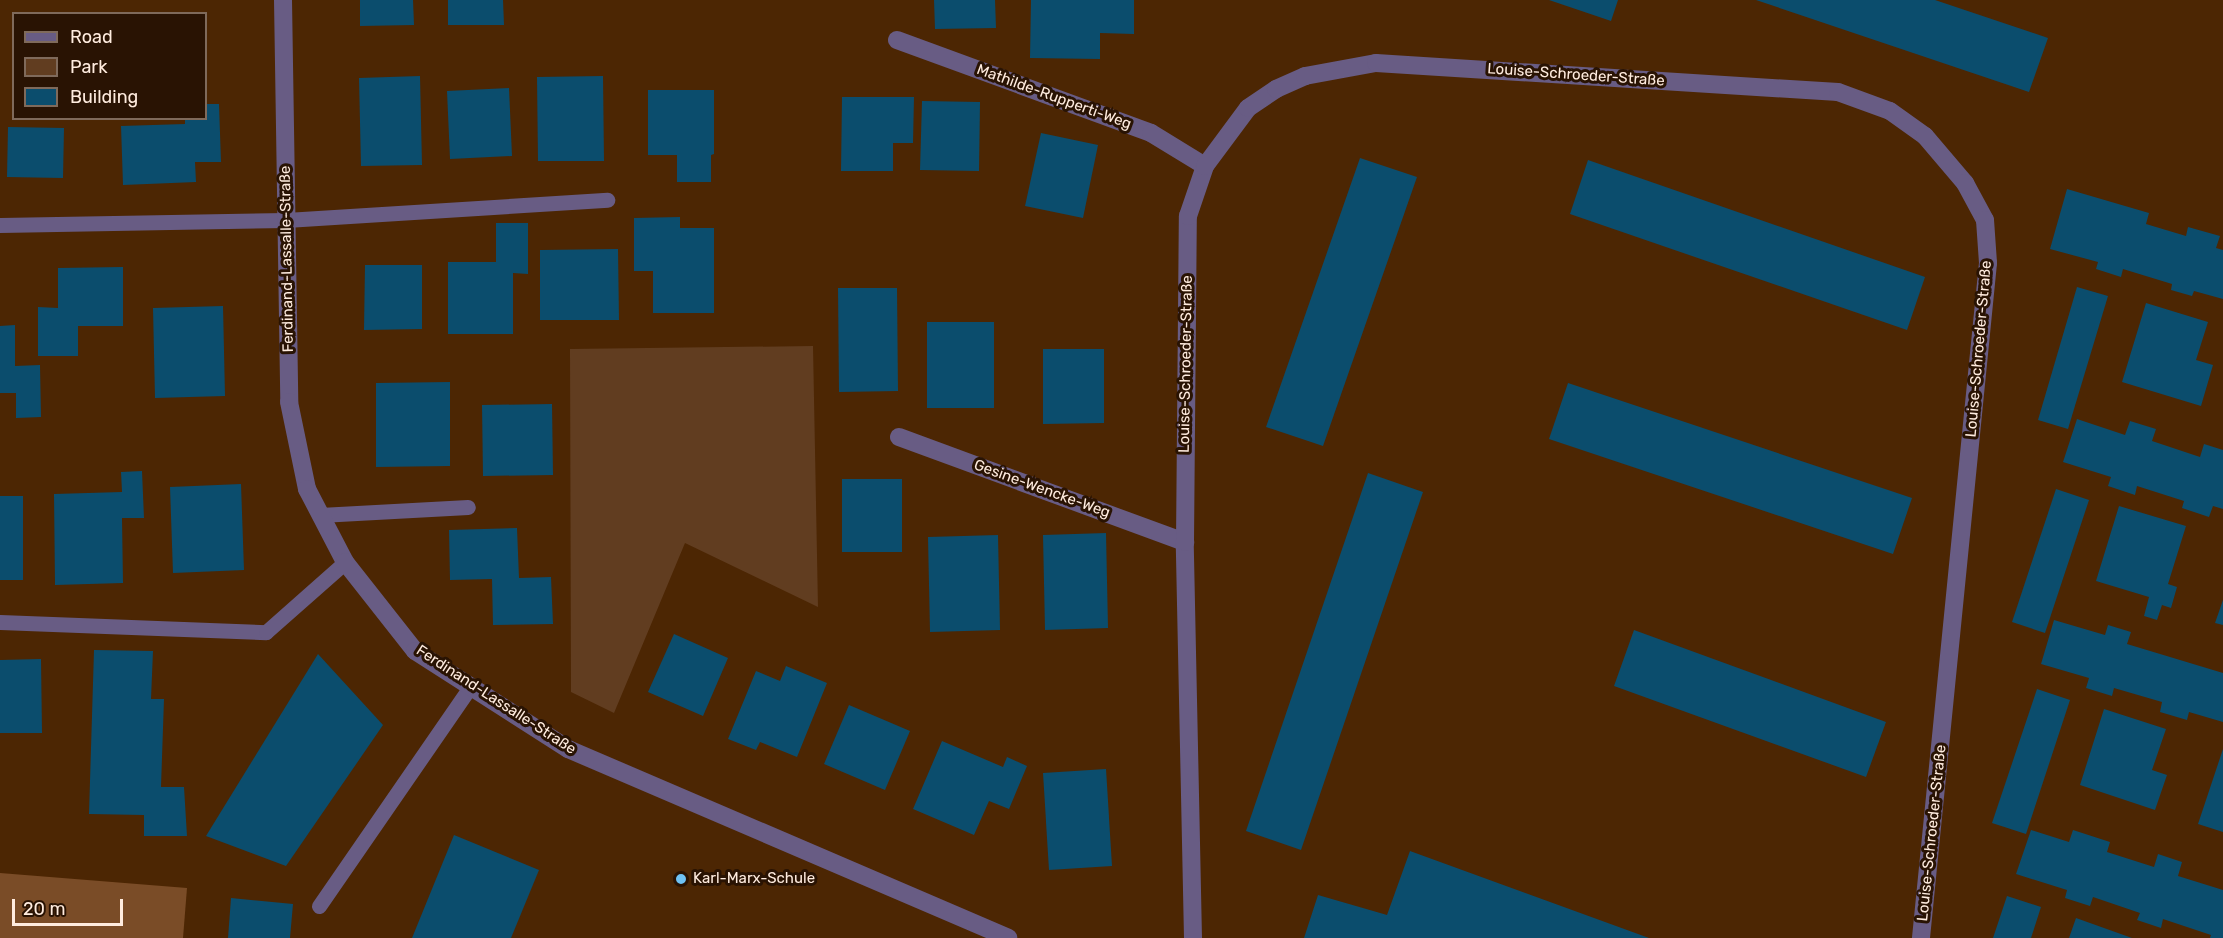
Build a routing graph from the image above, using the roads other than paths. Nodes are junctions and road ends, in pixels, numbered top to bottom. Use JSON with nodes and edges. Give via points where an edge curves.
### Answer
{"nodes":[{"id":1,"x":283,"y":0,"type":"edge"},
{"id":2,"x":897,"y":40,"type":"dead end"},
{"id":3,"x":1205,"y":166,"type":"junction"},
{"id":4,"x":607,"y":200,"type":"dead end"},
{"id":5,"x":286,"y":220,"type":"junction"},
{"id":6,"x":0,"y":225,"type":"edge"},
{"id":7,"x":899,"y":437,"type":"dead end"},
{"id":8,"x":468,"y":507,"type":"dead end"},
{"id":9,"x":320,"y":515,"type":"junction"},
{"id":10,"x":1185,"y":542,"type":"junction"},
{"id":11,"x":345,"y":562,"type":"junction"},
{"id":12,"x":0,"y":622,"type":"edge"},
{"id":13,"x":471,"y":686,"type":"junction"},
{"id":14,"x":319,"y":906,"type":"dead end"},
{"id":15,"x":1008,"y":938,"type":"edge"},
{"id":16,"x":1193,"y":938,"type":"edge"},
{"id":17,"x":1922,"y":938,"type":"edge"}],
"edges":[{"from":1,"to":5,"type":"street","name":"Ferdinand-Lassalle-Straße"},
{"from":2,"to":3,"type":"street","name":"Mathilde-Rupperti-Weg","via":[[1151,132]]},
{"from":3,"to":10,"type":"street","name":"Louise-Schroeder-Straße","via":[[1188,216]]},
{"from":3,"to":17,"type":"street","name":"Louise-Schroeder-Straße","via":[[1248,108],[1276,88],[1305,76],[1376,63],[1838,92],[1890,111],[1925,136],[1965,183],[1985,220],[1988,262]]},
{"from":4,"to":5,"type":"lane"},
{"from":5,"to":6,"type":"lane"},
{"from":5,"to":9,"type":"street","name":"Ferdinand-Lassalle-Straße","via":[[289,402],[307,489]]},
{"from":7,"to":10,"type":"street","name":"Gesine-Wencke-Weg"},
{"from":8,"to":9,"type":"lane"},
{"from":9,"to":11,"type":"street","name":"Ferdinand-Lassalle-Straße"},
{"from":10,"to":16,"type":"street","name":"Louise-Schroeder-Straße"},
{"from":11,"to":12,"type":"lane","via":[[266,632]]},
{"from":11,"to":13,"type":"street","name":"Ferdinand-Lassalle-Straße","via":[[415,651]]},
{"from":13,"to":14,"type":"lane"},
{"from":13,"to":15,"type":"street","name":"Ferdinand-Lassalle-Straße","via":[[568,749]]}]}
